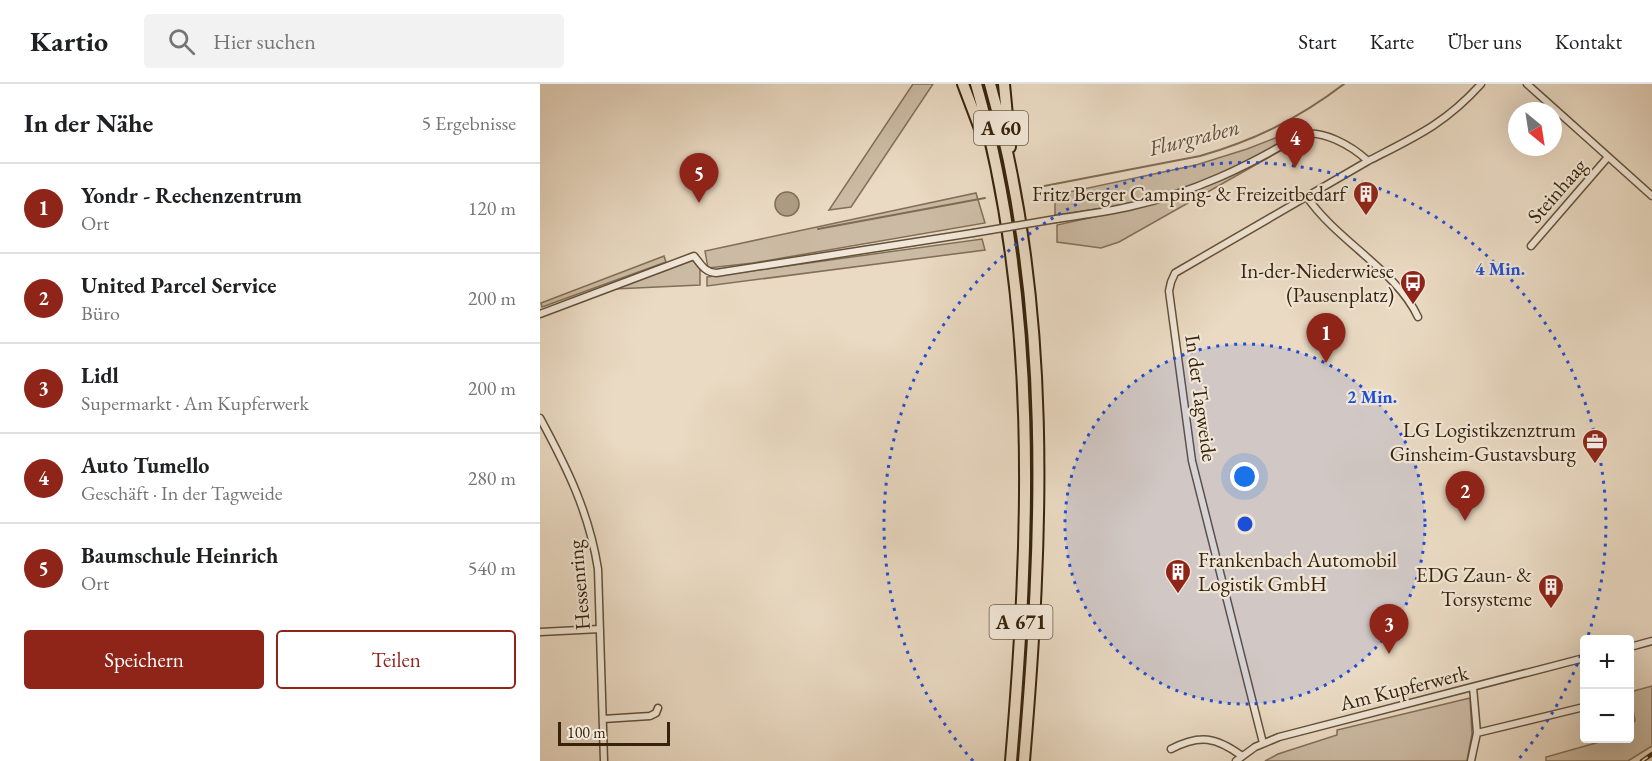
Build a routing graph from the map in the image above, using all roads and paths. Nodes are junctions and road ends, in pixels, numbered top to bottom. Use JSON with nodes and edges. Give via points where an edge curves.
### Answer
{"nodes":[{"id":1,"x":963,"y":84,"type":"edge"},
{"id":2,"x":976,"y":84,"type":"edge"},
{"id":3,"x":990,"y":84,"type":"edge"},
{"id":4,"x":1004,"y":84,"type":"edge"},
{"id":5,"x":1482,"y":84,"type":"edge"},
{"id":6,"x":1527,"y":84,"type":"edge"},
{"id":7,"x":1291,"y":130,"type":"dead end"},
{"id":8,"x":1300,"y":135,"type":"junction"},
{"id":9,"x":1608,"y":157,"type":"junction"},
{"id":10,"x":1368,"y":161,"type":"junction"},
{"id":11,"x":1011,"y":172,"type":"junction"},
{"id":12,"x":1652,"y":196,"type":"edge"},
{"id":13,"x":1307,"y":197,"type":"junction"},
{"id":14,"x":1003,"y":207,"type":"junction"},
{"id":15,"x":1531,"y":246,"type":"dead end"},
{"id":16,"x":540,"y":314,"type":"edge"},
{"id":17,"x":1418,"y":317,"type":"dead end"},
{"id":18,"x":540,"y":418,"type":"edge"},
{"id":19,"x":600,"y":629,"type":"junction"},
{"id":20,"x":540,"y":632,"type":"edge"},
{"id":21,"x":1652,"y":641,"type":"edge"},
{"id":22,"x":1634,"y":646,"type":"edge"},
{"id":23,"x":1580,"y":659,"type":"edge"},
{"id":24,"x":1473,"y":687,"type":"junction"},
{"id":25,"x":658,"y":708,"type":"dead end"},
{"id":26,"x":1580,"y":708,"type":"edge"},
{"id":27,"x":603,"y":720,"type":"junction"},
{"id":28,"x":1477,"y":733,"type":"junction"},
{"id":29,"x":1263,"y":743,"type":"junction"},
{"id":30,"x":1171,"y":749,"type":"dead end"},
{"id":31,"x":1242,"y":756,"type":"junction"},
{"id":32,"x":604,"y":761,"type":"edge"},
{"id":33,"x":1011,"y":761,"type":"edge"},
{"id":34,"x":1024,"y":761,"type":"edge"},
{"id":35,"x":1236,"y":761,"type":"edge"},
{"id":36,"x":1471,"y":761,"type":"edge"}],
"edges":[{"from":1,"to":14,"type":"highway","number":"A 671","via":[[975,111]]},
{"from":2,"to":14,"type":"highway","number":"A 671"},
{"from":3,"to":11,"type":"highway","number":"A 60"},
{"from":4,"to":11,"type":"highway","number":"A 60"},
{"from":5,"to":10,"type":"street","name":"In der Tagweide","via":[[1432,128]]},
{"from":6,"to":9,"type":"street"},
{"from":7,"to":8,"type":"street"},
{"from":8,"to":10,"type":"street","via":[[1309,132],[1325,136]]},
{"from":8,"to":16,"type":"street","bridge":true,"via":[[1247,166],[1134,206],[716,273],[704,269],[694,256]]},
{"from":9,"to":12,"type":"street"},
{"from":9,"to":15,"type":"street","name":"Steinhaag"},
{"from":10,"to":13,"type":"street","name":"In der Tagweide"},
{"from":11,"to":34,"type":"highway","number":"A 671","via":[[1030,292],[1039,435],[1037,561]]},
{"from":13,"to":17,"type":"street","via":[[1324,219],[1409,298]]},
{"from":13,"to":29,"type":"street","name":"In der Tagweide","via":[[1176,273],[1169,291],[1192,461]]},
{"from":14,"to":33,"type":"highway","number":"A 671","via":[[1018,310],[1026,446],[1021,632]]},
{"from":18,"to":19,"type":"street","name":"Hessenring","via":[[588,520],[598,569]]},
{"from":19,"to":20,"type":"street"},
{"from":19,"to":27,"type":"street","name":"Hessenring"},
{"from":21,"to":22,"type":"street"},
{"from":23,"to":24,"type":"street","name":"Am Kupferwerk"},
{"from":24,"to":28,"type":"street"},
{"from":24,"to":29,"type":"street","name":"Am Kupferwerk"},
{"from":25,"to":27,"type":"street","via":[[650,716]]},
{"from":26,"to":28,"type":"street"},
{"from":27,"to":32,"type":"street","name":"Hessenring"},
{"from":28,"to":36,"type":"street"},
{"from":29,"to":31,"type":"street","name":"Am Kupferwerk"},
{"from":30,"to":31,"type":"street","via":[[1206,738]]},
{"from":31,"to":35,"type":"street","name":"Am Kupferwerk"}]}
